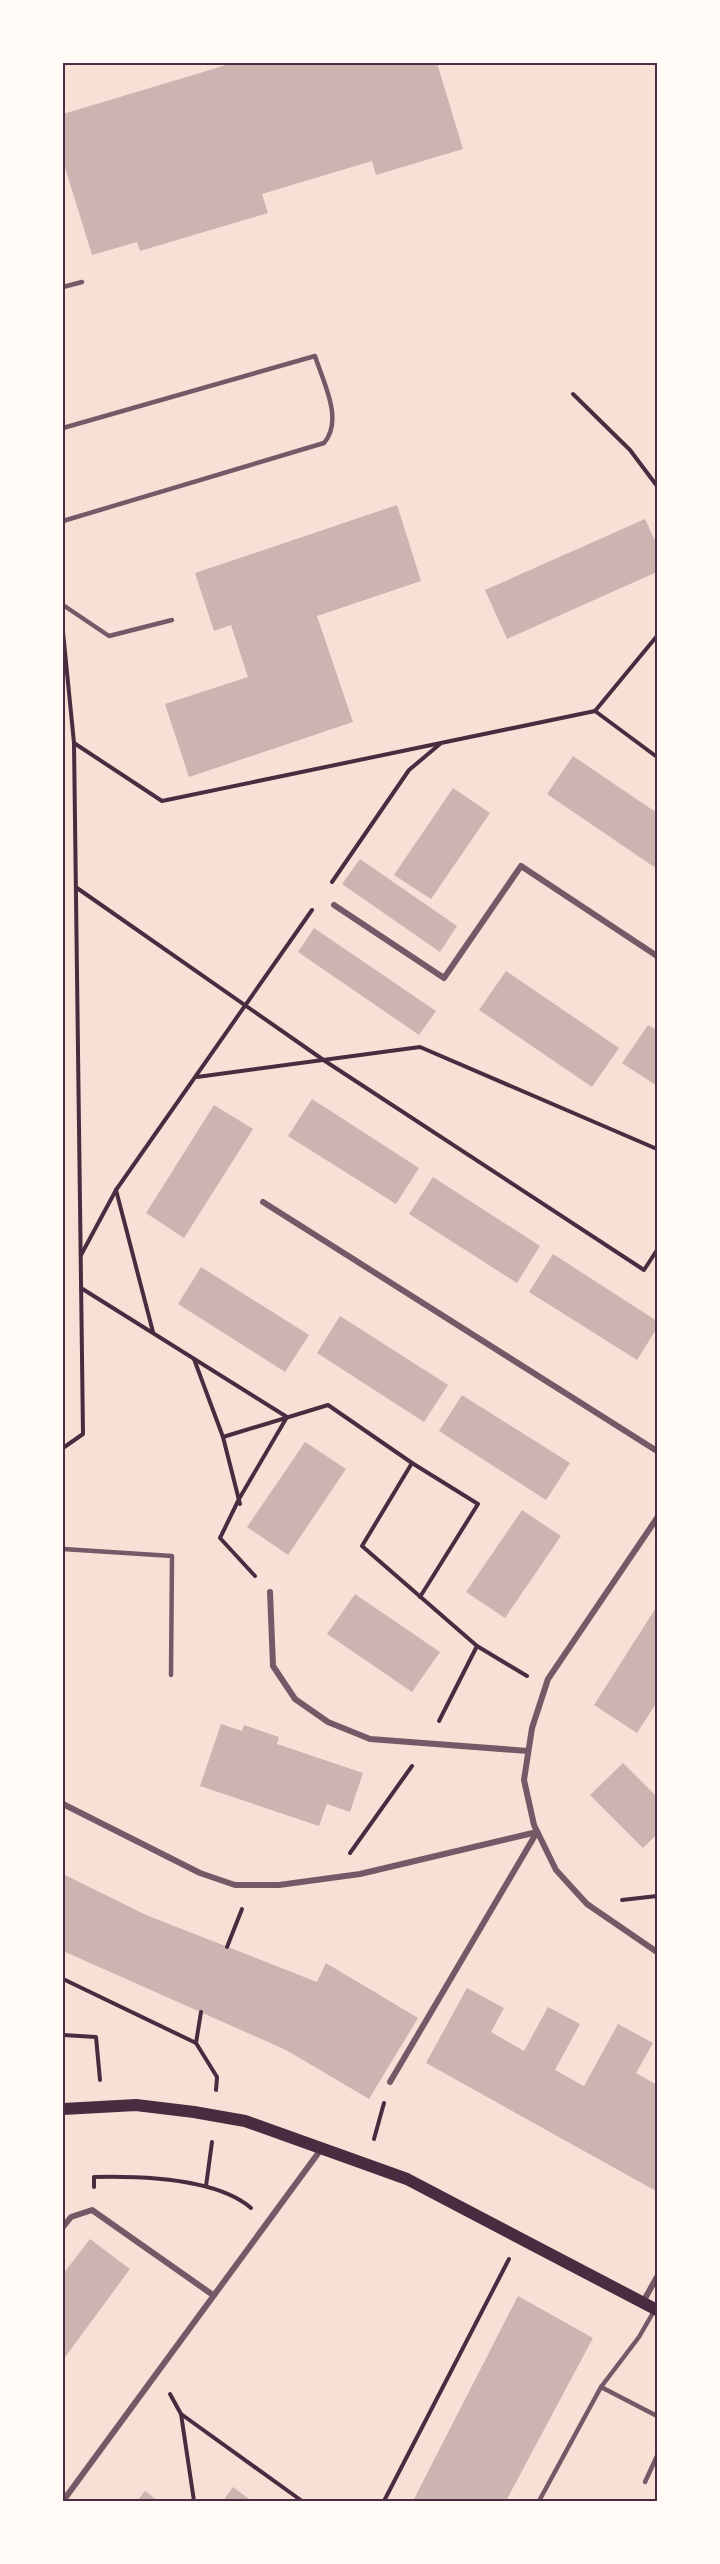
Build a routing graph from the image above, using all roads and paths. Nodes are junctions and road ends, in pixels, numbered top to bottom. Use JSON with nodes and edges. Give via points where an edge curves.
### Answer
{"nodes":[{"id":1,"x":82,"y":282,"type":"dead end"},
{"id":2,"x":63,"y":287,"type":"edge"},
{"id":3,"x":573,"y":394,"type":"dead end"},
{"id":4,"x":63,"y":428,"type":"edge"},
{"id":5,"x":657,"y":486,"type":"edge"},
{"id":6,"x":63,"y":520,"type":"edge"},
{"id":7,"x":63,"y":604,"type":"edge"},
{"id":8,"x":172,"y":620,"type":"dead end"},
{"id":9,"x":63,"y":632,"type":"edge"},
{"id":10,"x":657,"y":636,"type":"edge"},
{"id":11,"x":595,"y":711,"type":"junction"},
{"id":12,"x":75,"y":743,"type":"junction"},
{"id":13,"x":440,"y":744,"type":"junction"},
{"id":14,"x":657,"y":756,"type":"edge"},
{"id":15,"x":76,"y":888,"type":"junction"},
{"id":16,"x":327,"y":888,"type":"dead end"},
{"id":17,"x":334,"y":905,"type":"dead end"},
{"id":18,"x":314,"y":908,"type":"dead end"},
{"id":19,"x":657,"y":956,"type":"edge"},
{"id":20,"x":246,"y":1006,"type":"junction"},
{"id":21,"x":325,"y":1061,"type":"junction"},
{"id":22,"x":196,"y":1077,"type":"junction"},
{"id":23,"x":657,"y":1149,"type":"edge"},
{"id":24,"x":116,"y":1190,"type":"junction"},
{"id":25,"x":263,"y":1202,"type":"dead end"},
{"id":26,"x":657,"y":1250,"type":"edge"},
{"id":27,"x":81,"y":1256,"type":"junction"},
{"id":28,"x":81,"y":1288,"type":"junction"},
{"id":29,"x":153,"y":1333,"type":"junction"},
{"id":30,"x":193,"y":1359,"type":"junction"},
{"id":31,"x":287,"y":1417,"type":"junction"},
{"id":32,"x":223,"y":1437,"type":"junction"},
{"id":33,"x":63,"y":1448,"type":"edge"},
{"id":34,"x":657,"y":1451,"type":"edge"},
{"id":35,"x":412,"y":1463,"type":"junction"},
{"id":36,"x":240,"y":1504,"type":"dead end"},
{"id":37,"x":657,"y":1518,"type":"edge"},
{"id":38,"x":63,"y":1550,"type":"edge"},
{"id":39,"x":270,"y":1592,"type":"joint"},
{"id":40,"x":420,"y":1597,"type":"junction"},
{"id":41,"x":171,"y":1675,"type":"dead end"},
{"id":42,"x":545,"y":1688,"type":"junction"},
{"id":43,"x":528,"y":1751,"type":"junction"},
{"id":44,"x":63,"y":1804,"type":"edge"},
{"id":45,"x":536,"y":1828,"type":"junction"},
{"id":46,"x":252,"y":1884,"type":"junction"},
{"id":47,"x":227,"y":1947,"type":"dead end"},
{"id":48,"x":657,"y":1952,"type":"edge"},
{"id":49,"x":63,"y":1979,"type":"edge"},
{"id":50,"x":201,"y":2012,"type":"dead end"},
{"id":51,"x":63,"y":2035,"type":"edge"},
{"id":52,"x":196,"y":2043,"type":"junction"},
{"id":53,"x":390,"y":2082,"type":"joint"},
{"id":54,"x":103,"y":2107,"type":"junction"},
{"id":55,"x":63,"y":2109,"type":"edge"},
{"id":56,"x":215,"y":2116,"type":"junction"},
{"id":57,"x":322,"y":2148,"type":"junction"},
{"id":58,"x":367,"y":2164,"type":"junction"},
{"id":59,"x":206,"y":2186,"type":"junction"},
{"id":60,"x":92,"y":2210,"type":"junction"},
{"id":61,"x":267,"y":2222,"type":"junction"},
{"id":62,"x":63,"y":2227,"type":"edge"},
{"id":63,"x":520,"y":2237,"type":"junction"},
{"id":64,"x":657,"y":2277,"type":"edge"},
{"id":65,"x":213,"y":2295,"type":"junction"},
{"id":66,"x":642,"y":2302,"type":"junction"},
{"id":67,"x":656,"y":2309,"type":"edge"},
{"id":68,"x":157,"y":2370,"type":"junction"},
{"id":69,"x":601,"y":2387,"type":"junction"},
{"id":70,"x":180,"y":2414,"type":"junction"},
{"id":71,"x":657,"y":2416,"type":"edge"},
{"id":72,"x":657,"y":2456,"type":"edge"},
{"id":73,"x":645,"y":2482,"type":"dead end"},
{"id":74,"x":63,"y":2501,"type":"edge"},
{"id":75,"x":194,"y":2501,"type":"edge"},
{"id":76,"x":302,"y":2501,"type":"edge"},
{"id":77,"x":384,"y":2501,"type":"edge"},
{"id":78,"x":539,"y":2501,"type":"edge"}],
"edges":[{"from":1,"to":2,"type":"lane"},
{"from":3,"to":5,"type":"path","via":[[630,450]]},
{"from":4,"to":6,"type":"lane","via":[[315,356],[334,418],[332,434],[324,443]]},
{"from":7,"to":8,"type":"lane","via":[[109,636]]},
{"from":9,"to":12,"type":"path"},
{"from":10,"to":11,"type":"path"},
{"from":11,"to":13,"type":"path"},
{"from":11,"to":14,"type":"path"},
{"from":12,"to":13,"type":"path","via":[[162,801]]},
{"from":12,"to":15,"type":"path"},
{"from":13,"to":16,"type":"path","via":[[409,770]]},
{"from":15,"to":20,"type":"path"},
{"from":15,"to":27,"type":"path"},
{"from":17,"to":19,"type":"street","via":[[444,978],[521,866]]},
{"from":18,"to":20,"type":"path"},
{"from":20,"to":21,"type":"path"},
{"from":20,"to":22,"type":"path"},
{"from":21,"to":22,"type":"path"},
{"from":21,"to":23,"type":"path","via":[[420,1047]]},
{"from":21,"to":26,"type":"path","via":[[644,1270]]},
{"from":22,"to":24,"type":"path"},
{"from":24,"to":27,"type":"path"},
{"from":24,"to":29,"type":"path"},
{"from":25,"to":34,"type":"street"},
{"from":27,"to":28,"type":"path"},
{"from":28,"to":29,"type":"path"},
{"from":28,"to":33,"type":"path","via":[[83,1434]]},
{"from":29,"to":30,"type":"path"},
{"from":30,"to":31,"type":"path"},
{"from":30,"to":32,"type":"path"},
{"from":31,"to":32,"type":"path"},
{"from":31,"to":35,"type":"path","via":[[328,1405]]},
{"from":31,"to":39,"type":"path","via":[[220,1538]]},
{"from":32,"to":36,"type":"path"},
{"from":35,"to":40,"type":"path","via":[[362,1546]]},
{"from":35,"to":40,"type":"path","via":[[478,1504]]},
{"from":37,"to":42,"type":"street"},
{"from":38,"to":41,"type":"lane","via":[[172,1556]]},
{"from":39,"to":43,"type":"street","via":[[273,1666],[295,1699],[328,1722],[370,1739]]},
{"from":40,"to":42,"type":"path","via":[[477,1646]]},
{"from":42,"to":43,"type":"street"},
{"from":43,"to":45,"type":"street","via":[[524,1779]]},
{"from":44,"to":46,"type":"street","via":[[200,1873],[235,1885]]},
{"from":45,"to":46,"type":"street","via":[[360,1874],[279,1885]]},
{"from":45,"to":48,"type":"street","via":[[556,1870],[587,1904]]},
{"from":45,"to":53,"type":"street"},
{"from":46,"to":47,"type":"path"},
{"from":49,"to":52,"type":"path"},
{"from":50,"to":52,"type":"path"},
{"from":51,"to":54,"type":"path","via":[[96,2037]]},
{"from":52,"to":56,"type":"path","via":[[217,2077]]},
{"from":53,"to":58,"type":"path"},
{"from":54,"to":55,"type":"main road"},
{"from":54,"to":56,"type":"main road","via":[[136,2104]]},
{"from":56,"to":57,"type":"main road","via":[[245,2121]]},
{"from":56,"to":59,"type":"path"},
{"from":57,"to":58,"type":"main road"},
{"from":57,"to":61,"type":"street"},
{"from":58,"to":63,"type":"main road","via":[[407,2179]]},
{"from":59,"to":60,"type":"path","via":[[94,2177]]},
{"from":59,"to":61,"type":"path","via":[[238,2197]]},
{"from":60,"to":62,"type":"street","via":[[70,2217]]},
{"from":60,"to":65,"type":"street"},
{"from":61,"to":65,"type":"street"},
{"from":63,"to":66,"type":"main road"},
{"from":63,"to":77,"type":"path"},
{"from":64,"to":66,"type":"street"},
{"from":65,"to":68,"type":"street"},
{"from":66,"to":67,"type":"main road"},
{"from":67,"to":69,"type":"lane"},
{"from":68,"to":70,"type":"path"},
{"from":68,"to":74,"type":"street"},
{"from":69,"to":71,"type":"lane"},
{"from":69,"to":78,"type":"lane"},
{"from":70,"to":75,"type":"path"},
{"from":70,"to":76,"type":"path"},
{"from":72,"to":73,"type":"lane"}]}
